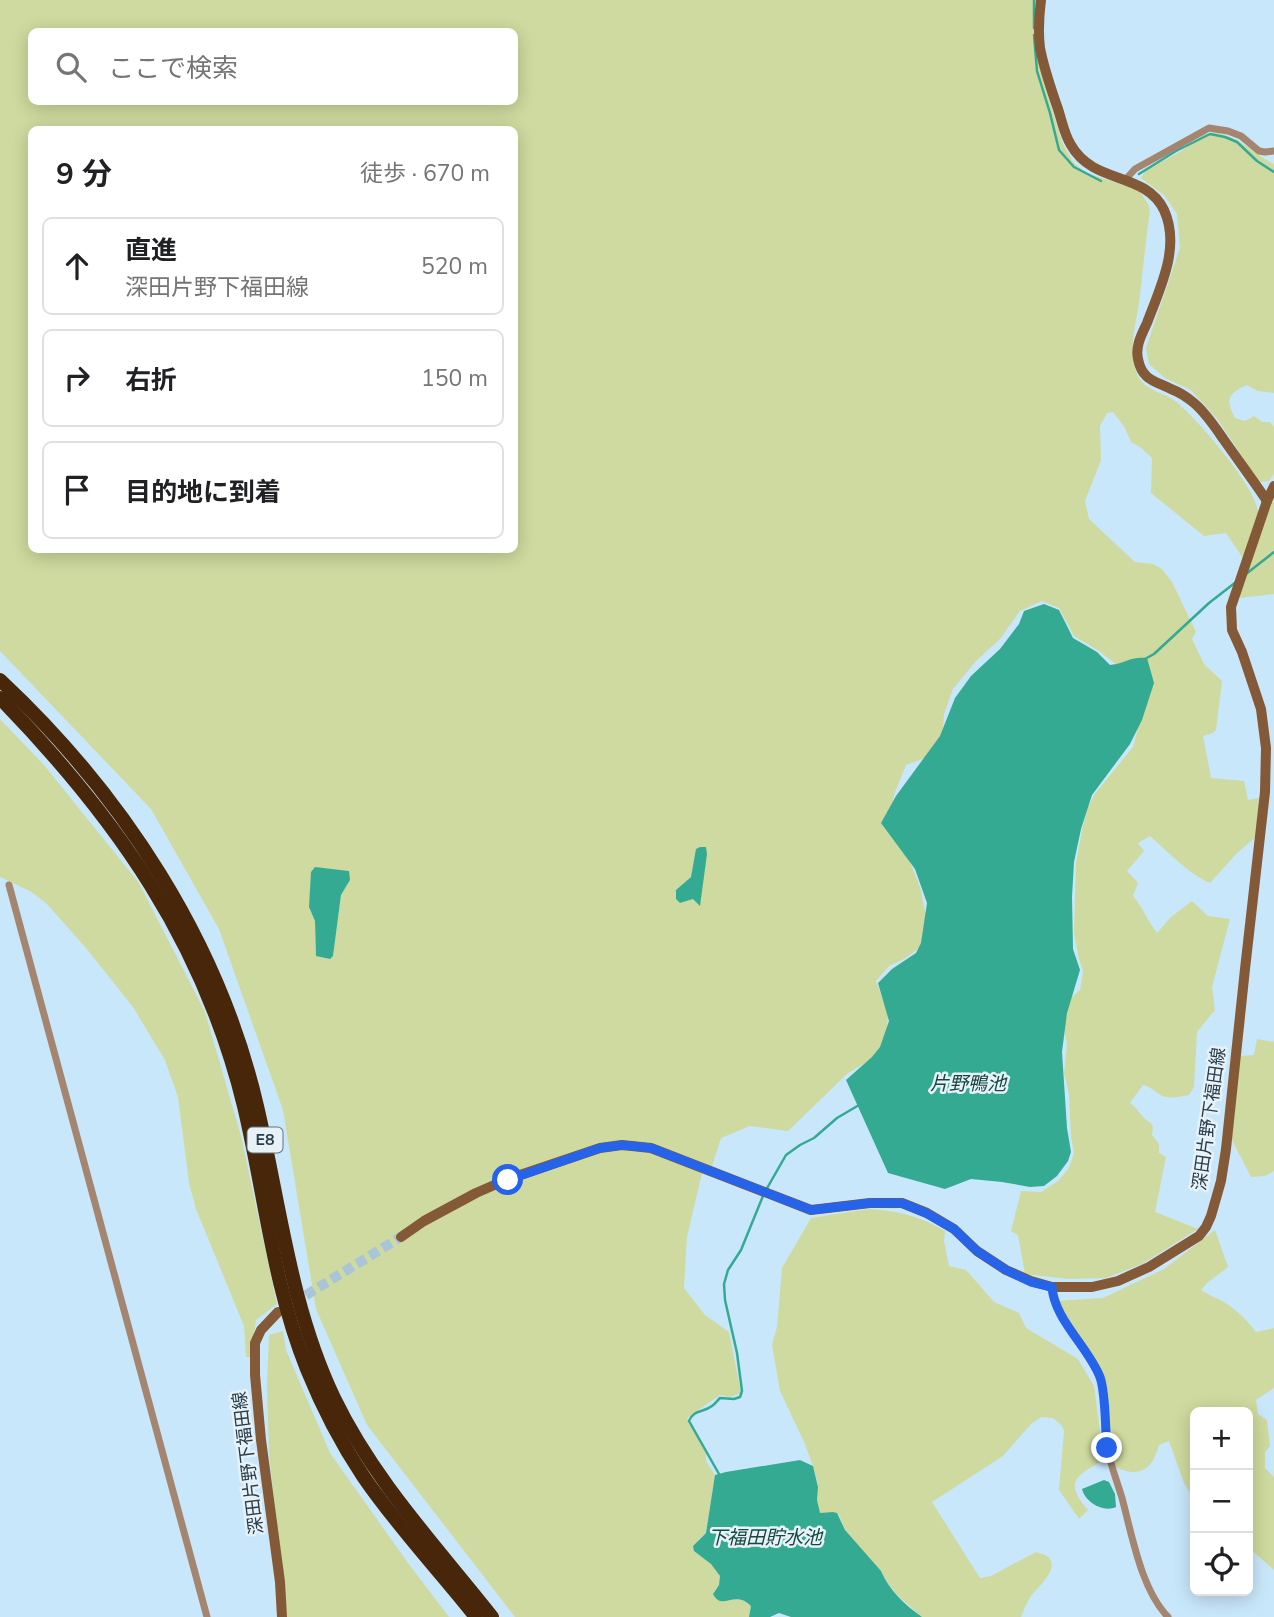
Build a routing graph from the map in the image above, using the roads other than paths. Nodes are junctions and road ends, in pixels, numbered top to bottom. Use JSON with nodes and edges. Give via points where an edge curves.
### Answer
{"nodes":[{"id":1,"x":1041,"y":0,"type":"edge"},
{"id":2,"x":1274,"y":151,"type":"edge"},
{"id":3,"x":1125,"y":180,"type":"junction"},
{"id":4,"x":1274,"y":486,"type":"edge"},
{"id":5,"x":1267,"y":501,"type":"junction"},
{"id":6,"x":0,"y":680,"type":"edge"},
{"id":7,"x":0,"y":698,"type":"edge"},
{"id":8,"x":9,"y":885,"type":"dead end"},
{"id":9,"x":401,"y":1237,"type":"tunnel mouth"},
{"id":10,"x":1052,"y":1287,"type":"junction"},
{"id":11,"x":278,"y":1312,"type":"dead end"},
{"id":12,"x":207,"y":1617,"type":"edge"},
{"id":13,"x":282,"y":1617,"type":"edge"},
{"id":14,"x":476,"y":1617,"type":"edge"},
{"id":15,"x":492,"y":1617,"type":"edge"},
{"id":16,"x":1168,"y":1617,"type":"edge"}],
"edges":[{"from":1,"to":3,"type":"main road","via":[[1040,47],[1068,141],[1084,162]]},
{"from":2,"to":3,"type":"street","via":[[1259,151],[1241,136],[1209,128],[1135,169]]},
{"from":3,"to":5,"type":"main road","via":[[1158,201],[1169,235],[1168,264],[1139,343],[1140,367],[1151,380],[1186,397],[1205,413]]},
{"from":4,"to":5,"type":"main road","name":"深田片野下福田線"},
{"from":5,"to":10,"type":"main road","name":"深田片野下福田線","via":[[1231,607],[1232,630],[1261,709],[1266,781],[1226,1149],[1214,1207],[1199,1236],[1141,1271],[1092,1287]]},
{"from":6,"to":15,"type":"highway","number":"E8","via":[[75,759],[128,826],[197,941],[245,1062],[297,1297],[334,1397],[396,1499]]},
{"from":7,"to":14,"type":"highway","number":"E8","via":[[119,836],[166,908],[232,1065],[281,1285],[307,1368],[363,1475]]},
{"from":8,"to":12,"type":"street"},
{"from":9,"to":10,"type":"main road","name":"深田片野下福田線","via":[[476,1193],[519,1175],[600,1148],[630,1145],[651,1148],[811,1210],[902,1203],[954,1229],[1006,1270]]},
{"from":10,"to":16,"type":"street","via":[[1053,1297],[1100,1378],[1111,1466],[1143,1574],[1153,1599]]},
{"from":11,"to":13,"type":"main road","name":"深田片野下福田線","via":[[255,1343],[255,1375]]}]}
